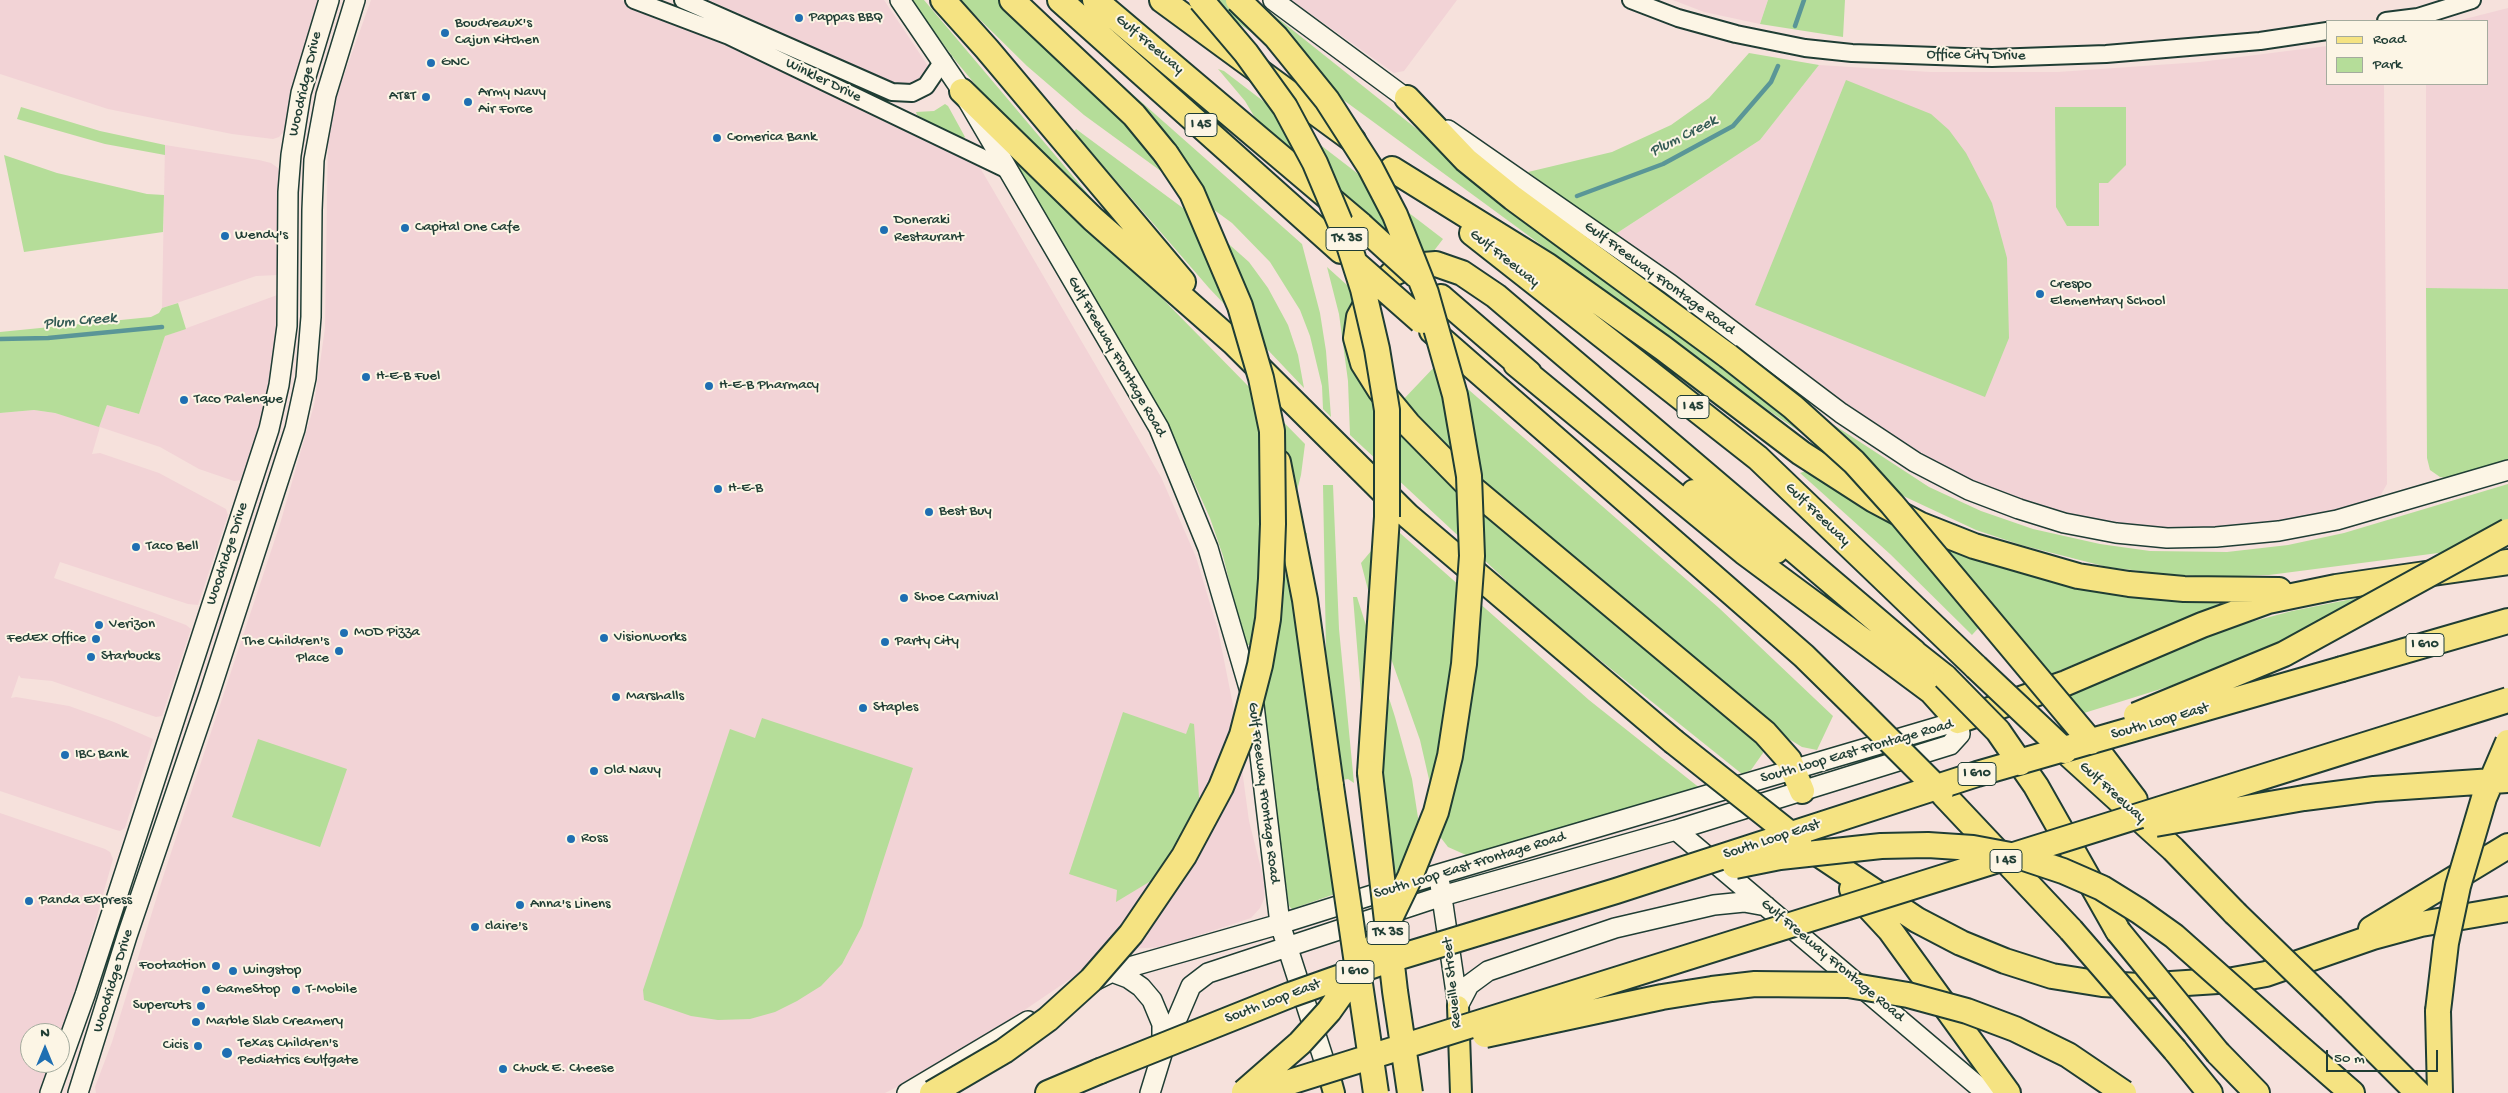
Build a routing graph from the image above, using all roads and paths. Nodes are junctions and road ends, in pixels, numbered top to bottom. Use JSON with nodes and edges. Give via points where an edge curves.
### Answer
{"nodes":[{"id":1,"x":329,"y":0,"type":"edge"},
{"id":2,"x":354,"y":0,"type":"edge"},
{"id":3,"x":634,"y":0,"type":"edge"},
{"id":4,"x":683,"y":0,"type":"edge"},
{"id":5,"x":900,"y":0,"type":"edge"},
{"id":6,"x":943,"y":0,"type":"edge"},
{"id":7,"x":1012,"y":0,"type":"edge"},
{"id":8,"x":1060,"y":0,"type":"edge"},
{"id":9,"x":1095,"y":0,"type":"edge"},
{"id":10,"x":1162,"y":0,"type":"edge"},
{"id":11,"x":1202,"y":0,"type":"edge"},
{"id":12,"x":1238,"y":0,"type":"edge"},
{"id":13,"x":1273,"y":0,"type":"edge"},
{"id":14,"x":1631,"y":0,"type":"edge"},
{"id":15,"x":2472,"y":0,"type":"edge"},
{"id":16,"x":2394,"y":20,"type":"edge"},
{"id":17,"x":2326,"y":31,"type":"edge"},
{"id":18,"x":943,"y":62,"type":"junction"},
{"id":19,"x":962,"y":91,"type":"junction"},
{"id":20,"x":1407,"y":98,"type":"junction"},
{"id":21,"x":1392,"y":169,"type":"junction"},
{"id":22,"x":1008,"y":170,"type":"junction"},
{"id":23,"x":1234,"y":343,"type":"junction"},
{"id":24,"x":1516,"y":364,"type":"junction"},
{"id":25,"x":1272,"y":430,"type":"junction"},
{"id":26,"x":2508,"y":470,"type":"edge"},
{"id":27,"x":246,"y":498,"type":"junction"},
{"id":28,"x":272,"y":504,"type":"junction"},
{"id":29,"x":2508,"y":531,"type":"edge"},
{"id":30,"x":2508,"y":562,"type":"edge"},
{"id":31,"x":2336,"y":587,"type":"junction"},
{"id":32,"x":2508,"y":620,"type":"edge"},
{"id":33,"x":1914,"y":652,"type":"junction"},
{"id":34,"x":2508,"y":700,"type":"edge"},
{"id":35,"x":1958,"y":720,"type":"junction"},
{"id":36,"x":2508,"y":742,"type":"edge"},
{"id":37,"x":1977,"y":774,"type":"junction"},
{"id":38,"x":2508,"y":780,"type":"edge"},
{"id":39,"x":1798,"y":781,"type":"junction"},
{"id":40,"x":1688,"y":801,"type":"junction"},
{"id":41,"x":1676,"y":830,"type":"junction"},
{"id":42,"x":1800,"y":842,"type":"junction"},
{"id":43,"x":2508,"y":846,"type":"edge"},
{"id":44,"x":2034,"y":848,"type":"junction"},
{"id":45,"x":2173,"y":850,"type":"junction"},
{"id":46,"x":1439,"y":874,"type":"junction"},
{"id":47,"x":1616,"y":891,"type":"junction"},
{"id":48,"x":1442,"y":896,"type":"junction"},
{"id":49,"x":1767,"y":907,"type":"junction"},
{"id":50,"x":2508,"y":909,"type":"edge"},
{"id":51,"x":1280,"y":924,"type":"junction"},
{"id":52,"x":1285,"y":946,"type":"junction"},
{"id":53,"x":2325,"y":953,"type":"junction"},
{"id":54,"x":1112,"y":972,"type":"junction"},
{"id":55,"x":1458,"y":1006,"type":"junction"},
{"id":56,"x":1162,"y":1054,"type":"junction"},
{"id":57,"x":1331,"y":1082,"type":"edge"},
{"id":58,"x":50,"y":1093,"type":"edge"},
{"id":59,"x":78,"y":1093,"type":"edge"},
{"id":60,"x":906,"y":1093,"type":"edge"},
{"id":61,"x":932,"y":1093,"type":"edge"},
{"id":62,"x":1048,"y":1093,"type":"edge"},
{"id":63,"x":1150,"y":1093,"type":"edge"},
{"id":64,"x":1243,"y":1093,"type":"edge"},
{"id":65,"x":1255,"y":1093,"type":"edge"},
{"id":66,"x":1376,"y":1093,"type":"edge"},
{"id":67,"x":1410,"y":1093,"type":"edge"},
{"id":68,"x":1461,"y":1093,"type":"edge"},
{"id":69,"x":1986,"y":1093,"type":"edge"},
{"id":70,"x":2008,"y":1093,"type":"edge"},
{"id":71,"x":2124,"y":1093,"type":"edge"},
{"id":72,"x":2210,"y":1093,"type":"edge"},
{"id":73,"x":2257,"y":1093,"type":"edge"},
{"id":74,"x":2352,"y":1093,"type":"edge"},
{"id":75,"x":2418,"y":1093,"type":"edge"},
{"id":76,"x":2440,"y":1093,"type":"edge"}],
"edges":[{"from":1,"to":27,"type":"main road","name":"Woodridge Drive","via":[[301,93],[291,155],[287,326],[279,385],[269,429]]},
{"from":2,"to":28,"type":"main road","name":"Woodridge Drive","via":[[326,95],[314,160],[311,317],[306,378],[295,429]]},
{"from":3,"to":22,"type":"street","name":"Winkler Drive","via":[[729,36]]},
{"from":4,"to":18,"type":"street","name":"Winkler Drive","via":[[892,92],[912,93],[926,86]]},
{"from":5,"to":18,"type":"main road","name":"Gulf Freeway Frontage Road"},
{"from":6,"to":23,"type":"highway"},
{"from":7,"to":25,"type":"highway","number":"TX 35","bridge":true,"via":[[1134,115],[1192,193],[1240,306]]},
{"from":8,"to":72,"type":"highway","name":"Gulf Freeway","number":"I 45","bridge":true,"via":[[1804,656],[1941,792],[2071,930]]},
{"from":9,"to":24,"type":"highway","name":"Gulf Freeway","number":"I 45","bridge":true,"via":[[1361,225]]},
{"from":10,"to":21,"type":"highway","name":"Gulf Freeway","number":"I 45"},
{"from":11,"to":67,"type":"highway","number":"TX 35","bridge":true,"via":[[1267,81],[1315,163],[1347,238],[1377,350],[1387,410],[1387,516],[1370,773]]},
{"from":12,"to":64,"type":"highway","bridge":true,"via":[[1276,37],[1326,100],[1366,160],[1395,215],[1426,293],[1455,395],[1469,476],[1472,556],[1464,664],[1452,747],[1436,812],[1410,877],[1380,940],[1334,1004],[1300,1043]]},
{"from":13,"to":20,"type":"main road","name":"Gulf Freeway Frontage Road"},
{"from":14,"to":17,"type":"street","name":"Office City Drive","via":[[1678,18],[1736,34],[1805,48],[1852,52],[1992,58],[2114,54],[2260,41]]},
{"from":15,"to":16,"type":"street","via":[[2418,17]]},
{"from":18,"to":19,"type":"main road","name":"Gulf Freeway Frontage Road"},
{"from":19,"to":22,"type":"main road","name":"Gulf Freeway Frontage Road"},
{"from":19,"to":23,"type":"highway","via":[[1093,219]]},
{"from":20,"to":26,"type":"main road","name":"Gulf Freeway Frontage Road","via":[[1463,141],[1670,284],[1841,413],[1915,462],[1968,490],[2019,509],[2116,532],[2167,538],[2216,537],[2279,531],[2337,520]]},
{"from":20,"to":45,"type":"highway","bridge":true,"via":[[1466,160],[1728,356],[1793,407],[1854,462],[2091,742]]},
{"from":21,"to":31,"type":"highway","via":[[1563,276],[1808,458],[1874,500],[1921,524],[2027,563],[2128,584],[2216,591]]},
{"from":21,"to":45,"type":"highway","name":"Gulf Freeway","number":"I 45","bridge":true,"via":[[1758,458]]},
{"from":22,"to":51,"type":"main road","name":"Gulf Freeway Frontage Road","via":[[1159,428],[1208,548],[1254,705]]},
{"from":23,"to":42,"type":"highway","bridge":true,"via":[[1408,516],[1673,741]]},
{"from":24,"to":33,"type":"highway","name":"Gulf Freeway","number":"I 45"},
{"from":24,"to":35,"type":"highway","via":[[1744,552],[1931,691]]},
{"from":25,"to":61,"type":"highway","bridge":true,"via":[[1273,524],[1268,618],[1242,736],[1221,787],[1184,856],[1131,934],[1091,980],[1048,1019],[1004,1051]]},
{"from":25,"to":66,"type":"highway","number":"TX 35","bridge":true,"via":[[1305,600]]},
{"from":27,"to":28,"type":"main road"},
{"from":27,"to":58,"type":"main road","name":"Woodridge Drive","via":[[85,995]]},
{"from":28,"to":59,"type":"main road","name":"Woodridge Drive","via":[[127,936]]},
{"from":29,"to":37,"type":"highway","bridge":true,"via":[[2284,654],[2134,716]]},
{"from":30,"to":31,"type":"highway"},
{"from":31,"to":35,"type":"highway","via":[[2276,598],[2234,612],[2066,683]]},
{"from":32,"to":37,"type":"highway","name":"South Loop East","number":"I 610","bridge":true},
{"from":33,"to":39,"type":"highway","via":[[1496,296],[1462,273],[1436,264],[1410,266],[1392,274],[1370,297],[1359,317],[1356,338],[1363,363],[1408,424],[1467,484],[1765,733],[1783,752]]},
{"from":33,"to":73,"type":"highway","name":"Gulf Freeway","number":"I 45","bridge":true,"via":[[1945,677],[1998,731],[2036,786],[2118,931],[2218,1053]]},
{"from":34,"to":44,"type":"highway","bridge":true},
{"from":35,"to":39,"type":"main road","name":"South Loop East Frontage Road","via":[[1960,734],[1950,745]]},
{"from":36,"to":76,"type":"highway","bridge":true,"via":[[2474,827],[2448,928],[2438,1011]]},
{"from":37,"to":47,"type":"highway","name":"South Loop East","number":"I 610","bridge":true},
{"from":38,"to":44,"type":"highway","bridge":true,"via":[[2304,798]]},
{"from":39,"to":40,"type":"main road","name":"South Loop East Frontage Road"},
{"from":39,"to":41,"type":"main road","name":"South Loop East Frontage Road"},
{"from":40,"to":41,"type":"main road"},
{"from":40,"to":46,"type":"main road","name":"South Loop East Frontage Road"},
{"from":41,"to":48,"type":"main road","name":"South Loop East Frontage Road"},
{"from":41,"to":49,"type":"main road","name":"Gulf Freeway Frontage Road"},
{"from":42,"to":53,"type":"highway","via":[[1856,881],[1961,943],[2052,976],[2140,986],[2234,980],[2266,974]]},
{"from":42,"to":70,"type":"highway","via":[[1862,899],[1890,930]]},
{"from":43,"to":53,"type":"highway"},
{"from":44,"to":57,"type":"highway","bridge":true},
{"from":45,"to":75,"type":"highway","name":"Gulf Freeway","number":"I 45","bridge":true},
{"from":46,"to":48,"type":"main road","name":"Reveille Street"},
{"from":46,"to":51,"type":"main road","name":"South Loop East Frontage Road"},
{"from":47,"to":62,"type":"highway","name":"South Loop East","number":"I 610","bridge":true,"via":[[1365,968],[1281,998]]},
{"from":47,"to":74,"type":"highway","bridge":true,"via":[[1780,857],[1842,849],[1928,845],[1973,848],[2021,857],[2102,888],[2139,910]]},
{"from":48,"to":52,"type":"main road","name":"South Loop East Frontage Road"},
{"from":48,"to":55,"type":"main road","name":"Reveille Street"},
{"from":49,"to":55,"type":"main road","via":[[1755,902],[1714,905],[1615,928],[1488,971],[1469,985]]},
{"from":49,"to":69,"type":"main road","name":"Gulf Freeway Frontage Road"},
{"from":50,"to":53,"type":"highway","via":[[2421,924]]},
{"from":51,"to":52,"type":"main road"},
{"from":51,"to":54,"type":"main road","name":"South Loop East Frontage Road"},
{"from":52,"to":56,"type":"main road","name":"South Loop East Frontage Road","via":[[1208,973],[1191,986]]},
{"from":52,"to":57,"type":"main road"},
{"from":54,"to":56,"type":"main road","via":[[1141,987],[1152,1000],[1162,1024]]},
{"from":54,"to":60,"type":"main road","name":"South Loop East Frontage Road","via":[[1074,991]]},
{"from":55,"to":68,"type":"main road","name":"Reveille Street"},
{"from":56,"to":63,"type":"main road","name":"South Loop East Frontage Road"},
{"from":57,"to":65,"type":"highway","bridge":true},
{"from":57,"to":71,"type":"highway","bridge":true,"via":[[1662,997],[1755,984],[1800,983],[1848,985],[1900,993],[1967,1011],[2015,1029],[2068,1055]]}]}
